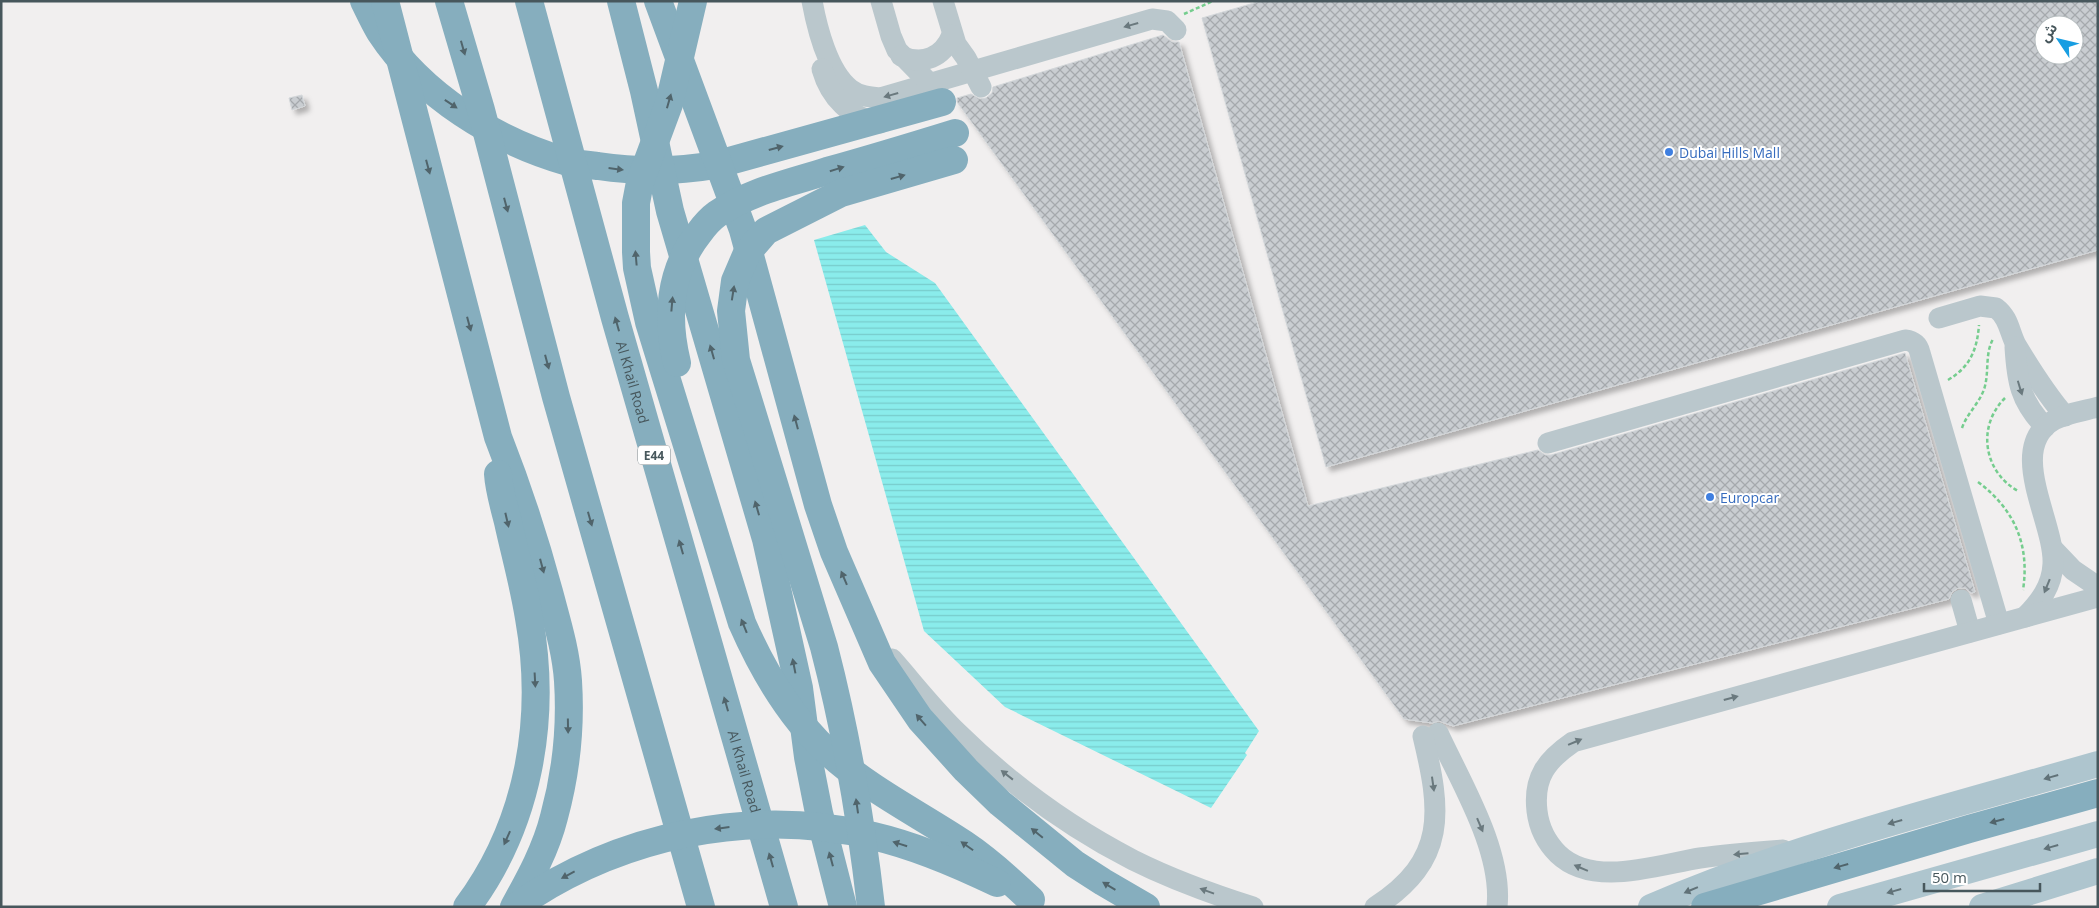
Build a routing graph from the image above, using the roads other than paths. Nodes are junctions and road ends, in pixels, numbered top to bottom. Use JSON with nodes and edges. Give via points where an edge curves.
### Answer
{"nodes":[{"id":1,"x":364,"y":1,"type":"edge"},
{"id":2,"x":385,"y":1,"type":"edge"},
{"id":3,"x":449,"y":1,"type":"edge"},
{"id":4,"x":528,"y":1,"type":"edge"},
{"id":5,"x":621,"y":1,"type":"edge"},
{"id":6,"x":658,"y":1,"type":"edge"},
{"id":7,"x":693,"y":1,"type":"edge"},
{"id":8,"x":881,"y":1,"type":"edge"},
{"id":9,"x":943,"y":1,"type":"edge"},
{"id":10,"x":814,"y":10,"type":"edge"},
{"id":11,"x":1171,"y":25,"type":"road end"},
{"id":12,"x":952,"y":35,"type":"junction"},
{"id":13,"x":901,"y":56,"type":"junction"},
{"id":14,"x":981,"y":87,"type":"dead end"},
{"id":15,"x":947,"y":111,"type":"junction"},
{"id":16,"x":954,"y":160,"type":"dead end"},
{"id":17,"x":1939,"y":318,"type":"dead end"},
{"id":18,"x":2014,"y":342,"type":"junction"},
{"id":19,"x":2098,"y":406,"type":"edge"},
{"id":20,"x":2065,"y":416,"type":"junction"},
{"id":21,"x":2045,"y":427,"type":"junction"},
{"id":22,"x":498,"y":437,"type":"junction"},
{"id":23,"x":1548,"y":443,"type":"dead end"},
{"id":24,"x":697,"y":473,"type":"junction"},
{"id":25,"x":2052,"y":549,"type":"junction"},
{"id":26,"x":2098,"y":587,"type":"edge"},
{"id":27,"x":2098,"y":597,"type":"edge"},
{"id":28,"x":1962,"y":600,"type":"dead end"},
{"id":29,"x":2012,"y":620,"type":"junction"},
{"id":30,"x":866,"y":630,"type":"junction"},
{"id":31,"x":1970,"y":632,"type":"junction"},
{"id":32,"x":2098,"y":764,"type":"edge"},
{"id":33,"x":2088,"y":796,"type":"edge"},
{"id":34,"x":2098,"y":834,"type":"edge"},
{"id":35,"x":1807,"y":848,"type":"junction"},
{"id":36,"x":2098,"y":871,"type":"edge"},
{"id":37,"x":1035,"y":903,"type":"edge"},
{"id":38,"x":467,"y":907,"type":"edge"},
{"id":39,"x":515,"y":907,"type":"edge"},
{"id":40,"x":701,"y":907,"type":"edge"},
{"id":41,"x":784,"y":907,"type":"edge"},
{"id":42,"x":843,"y":907,"type":"edge"},
{"id":43,"x":871,"y":907,"type":"edge"},
{"id":44,"x":1146,"y":907,"type":"edge"},
{"id":45,"x":1253,"y":907,"type":"edge"},
{"id":46,"x":1375,"y":907,"type":"edge"},
{"id":47,"x":1497,"y":907,"type":"edge"},
{"id":48,"x":1651,"y":907,"type":"edge"},
{"id":49,"x":1705,"y":907,"type":"edge"},
{"id":50,"x":1840,"y":907,"type":"edge"},
{"id":51,"x":1982,"y":907,"type":"edge"}],
"edges":[{"from":1,"to":15,"type":"highway","one_way":true,"via":[[380,31],[408,67],[442,98],[480,124],[526,148],[569,162],[650,172],[683,170]]},
{"from":2,"to":22,"type":"highway","one_way":true},
{"from":3,"to":40,"type":"highway","one_way":true,"via":[[556,397]]},
{"from":41,"to":4,"type":"highway","name":"Al Khail Road","number":"E44","one_way":true},
{"from":42,"to":5,"type":"highway","one_way":true,"via":[[819,813],[797,680],[766,539],[670,211],[647,100]]},
{"from":30,"to":6,"type":"highway","one_way":true,"via":[[818,505],[743,230]]},
{"from":24,"to":7,"type":"highway","one_way":true,"via":[[645,305],[637,268],[635,236],[640,182],[669,104]]},
{"from":8,"to":13,"type":"street","via":[[893,43]]},
{"from":9,"to":12,"type":"street"},
{"from":11,"to":10,"type":"street","one_way":true,"via":[[1152,19],[880,98],[865,96],[841,80],[828,56]]},
{"from":10,"to":15,"type":"street","via":[[815,38],[824,76],[834,96],[850,111],[878,123],[892,124]]},
{"from":12,"to":13,"type":"street","via":[[944,49],[932,58],[916,60]]},
{"from":12,"to":14,"type":"street"},
{"from":13,"to":15,"type":"street"},
{"from":24,"to":15,"type":"highway","one_way":true,"via":[[690,420],[674,351],[671,316],[675,281],[695,238],[715,215],[751,195]]},
{"from":43,"to":16,"type":"highway","one_way":true,"via":[[852,774],[835,689],[739,372],[734,348],[732,301],[742,262],[752,244],[774,225],[841,194]]},
{"from":17,"to":18,"type":"street","via":[[1980,306],[1996,308],[2008,320]]},
{"from":18,"to":20,"type":"street","via":[[2037,381]]},
{"from":18,"to":21,"type":"street","one_way":true,"via":[[2020,387],[2026,404]]},
{"from":19,"to":20,"type":"street"},
{"from":20,"to":21,"type":"street"},
{"from":21,"to":25,"type":"street","via":[[2036,439],[2032,467]]},
{"from":22,"to":38,"type":"highway","one_way":true,"via":[[498,481],[533,644],[534,733],[526,780],[512,828],[482,887]]},
{"from":22,"to":39,"type":"highway","one_way":true,"via":[[539,554],[563,645],[568,681],[569,735],[564,777],[540,858]]},
{"from":23,"to":29,"type":"street","via":[[1910,341],[1920,352]]},
{"from":37,"to":24,"type":"highway","one_way":true,"via":[[976,852],[843,764],[798,719],[760,662],[742,623]]},
{"from":25,"to":26,"type":"street","via":[[2073,570]]},
{"from":25,"to":29,"type":"street","one_way":true,"via":[[2053,564],[2044,594]]},
{"from":27,"to":29,"type":"street"},
{"from":28,"to":31,"type":"street"},
{"from":29,"to":31,"type":"street"},
{"from":44,"to":30,"type":"highway","one_way":true,"via":[[1075,864],[1000,803],[950,753],[903,696]]},
{"from":45,"to":30,"type":"street","one_way":true,"via":[[1134,861],[1080,830],[1004,774],[958,733]]},
{"from":35,"to":31,"type":"street","one_way":true,"via":[[1701,858],[1610,873],[1587,871],[1565,861],[1548,845],[1538,823],[1535,800],[1540,776],[1553,756],[1573,742]]},
{"from":32,"to":35,"type":"main road","one_way":true},
{"from":33,"to":49,"type":"highway","one_way":true},
{"from":34,"to":50,"type":"main road","one_way":true},
{"from":35,"to":48,"type":"main road","one_way":true,"via":[[1696,887]]},
{"from":36,"to":51,"type":"main road"},
{"from":37,"to":39,"type":"highway","one_way":true,"via":[[974,872],[880,838],[826,828],[754,825],[686,833],[628,849],[579,869]]},
{"from":46,"to":47,"type":"street","via":[[1404,886],[1431,845],[1436,820],[1431,734],[1486,840],[1498,877]]}]}
